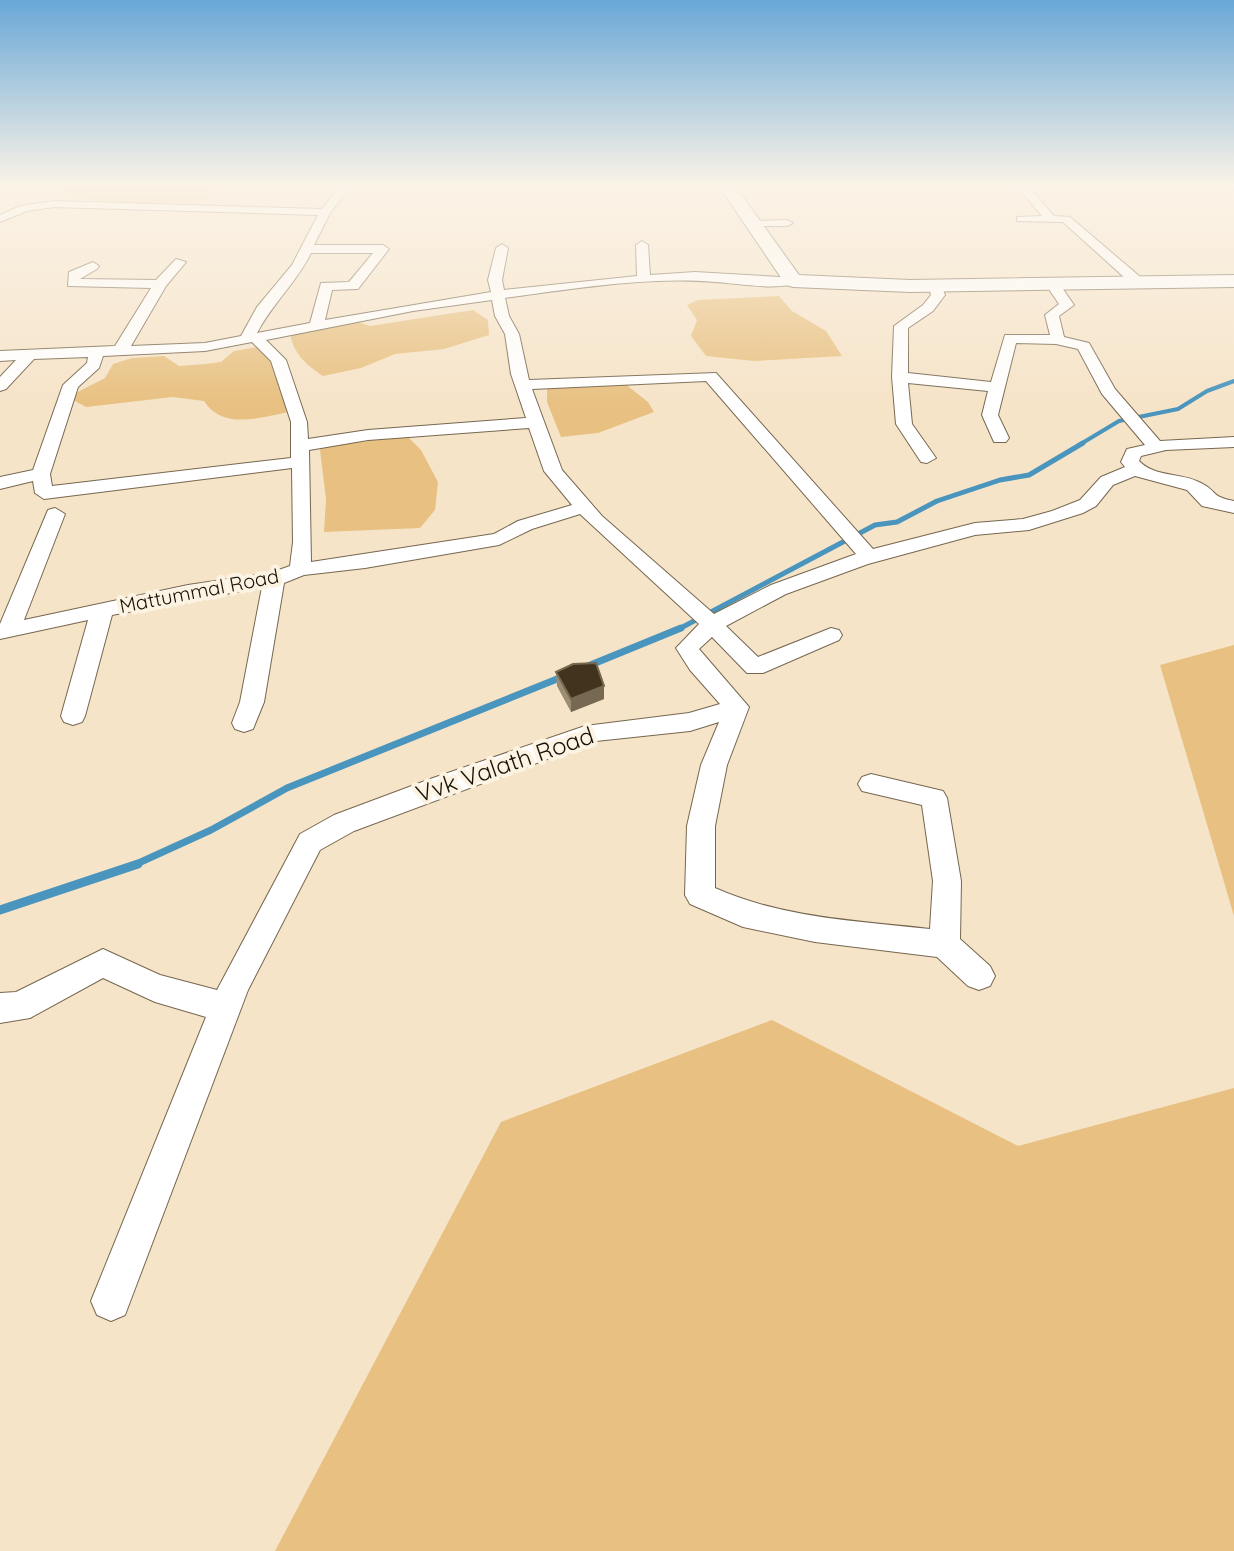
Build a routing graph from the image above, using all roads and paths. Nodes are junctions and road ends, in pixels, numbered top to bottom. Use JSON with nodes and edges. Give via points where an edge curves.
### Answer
{"nodes":[{"id":1,"x":301,"y":258,"type":"edge"},
{"id":2,"x":375,"y":258,"type":"edge"},
{"id":3,"x":500,"y":258,"type":"edge"},
{"id":4,"x":643,"y":258,"type":"edge"},
{"id":5,"x":778,"y":258,"type":"edge"},
{"id":6,"x":1111,"y":258,"type":"edge"},
{"id":7,"x":180,"y":262,"type":"dead end"},
{"id":8,"x":93,"y":266,"type":"dead end"},
{"id":9,"x":644,"y":279,"type":"junction"},
{"id":10,"x":793,"y":281,"type":"junction"},
{"id":11,"x":1234,"y":281,"type":"edge"},
{"id":12,"x":160,"y":284,"type":"junction"},
{"id":13,"x":1140,"y":284,"type":"junction"},
{"id":14,"x":935,"y":285,"type":"junction"},
{"id":15,"x":1053,"y":285,"type":"junction"},
{"id":16,"x":498,"y":295,"type":"junction"},
{"id":17,"x":316,"y":326,"type":"junction"},
{"id":18,"x":251,"y":339,"type":"junction"},
{"id":19,"x":1056,"y":340,"type":"junction"},
{"id":20,"x":120,"y":351,"type":"junction"},
{"id":21,"x":96,"y":352,"type":"junction"},
{"id":22,"x":29,"y":355,"type":"junction"},
{"id":23,"x":0,"y":356,"type":"edge"},
{"id":24,"x":900,"y":377,"type":"junction"},
{"id":25,"x":523,"y":385,"type":"junction"},
{"id":26,"x":0,"y":386,"type":"edge"},
{"id":27,"x":996,"y":387,"type":"junction"},
{"id":28,"x":537,"y":422,"type":"junction"},
{"id":29,"x":1000,"y":438,"type":"dead end"},
{"id":30,"x":1234,"y":442,"type":"edge"},
{"id":31,"x":1155,"y":446,"type":"junction"},
{"id":32,"x":301,"y":454,"type":"junction"},
{"id":33,"x":927,"y":458,"type":"dead end"},
{"id":34,"x":1135,"y":470,"type":"junction"},
{"id":35,"x":41,"y":474,"type":"junction"},
{"id":36,"x":0,"y":483,"type":"edge"},
{"id":37,"x":584,"y":507,"type":"junction"},
{"id":38,"x":1234,"y":507,"type":"edge"},
{"id":39,"x":55,"y":514,"type":"dead end"},
{"id":40,"x":870,"y":558,"type":"junction"},
{"id":41,"x":300,"y":569,"type":"junction"},
{"id":42,"x":274,"y":579,"type":"junction"},
{"id":43,"x":102,"y":610,"type":"junction"},
{"id":44,"x":705,"y":618,"type":"junction"},
{"id":45,"x":4,"y":631,"type":"edge"},
{"id":46,"x":831,"y":635,"type":"dead end"},
{"id":47,"x":737,"y":707,"type":"junction"},
{"id":48,"x":73,"y":716,"type":"dead end"},
{"id":49,"x":244,"y":723,"type":"dead end"},
{"id":50,"x":871,"y":784,"type":"dead end"},
{"id":51,"x":945,"y":944,"type":"junction"},
{"id":52,"x":979,"y":976,"type":"dead end"},
{"id":53,"x":225,"y":1007,"type":"junction"},
{"id":54,"x":0,"y":1008,"type":"edge"},
{"id":55,"x":111,"y":1301,"type":"dead end"}],
"edges":[{"from":1,"to":18,"type":"street","via":[[262,310]]},
{"from":2,"to":17,"type":"street","via":[[353,286],[326,286]]},
{"from":3,"to":16,"type":"street"},
{"from":4,"to":9,"type":"street"},
{"from":5,"to":10,"type":"main road"},
{"from":6,"to":13,"type":"street"},
{"from":7,"to":12,"type":"street"},
{"from":8,"to":12,"type":"street","via":[[74,275],[73,283]]},
{"from":9,"to":10,"type":"street"},
{"from":9,"to":16,"type":"street"},
{"from":10,"to":14,"type":"main road"},
{"from":11,"to":13,"type":"main road"},
{"from":12,"to":20,"type":"street"},
{"from":13,"to":15,"type":"main road"},
{"from":14,"to":15,"type":"main road"},
{"from":14,"to":24,"type":"street","via":[[938,295],[928,308],[901,326]]},
{"from":15,"to":19,"type":"street","via":[[1067,305],[1052,315]]},
{"from":16,"to":17,"type":"street"},
{"from":16,"to":25,"type":"street"},
{"from":17,"to":18,"type":"street"},
{"from":18,"to":20,"type":"street"},
{"from":18,"to":32,"type":"street","name":"Mattummal Road","via":[[278,360],[299,422]]},
{"from":19,"to":27,"type":"street","via":[[1010,338]]},
{"from":19,"to":31,"type":"street","via":[[1084,346],[1108,391]]},
{"from":20,"to":21,"type":"street"},
{"from":21,"to":22,"type":"street"},
{"from":21,"to":35,"type":"street","via":[[94,365],[71,385]]},
{"from":22,"to":23,"type":"street"},
{"from":22,"to":26,"type":"street"},
{"from":24,"to":27,"type":"street"},
{"from":24,"to":33,"type":"street","via":[[904,424]]},
{"from":25,"to":28,"type":"street"},
{"from":25,"to":40,"type":"street","via":[[710,376]]},
{"from":27,"to":29,"type":"street","via":[[990,415]]},
{"from":28,"to":32,"type":"street","via":[[321,441]]},
{"from":28,"to":37,"type":"street","via":[[553,471]]},
{"from":30,"to":31,"type":"street"},
{"from":31,"to":34,"type":"street","via":[[1133,453],[1130,462]]},
{"from":32,"to":35,"type":"street","via":[[44,493]]},
{"from":32,"to":41,"type":"street","name":"Mattummal Road"},
{"from":34,"to":38,"type":"street","via":[[1186,482],[1205,492],[1209,502]]},
{"from":34,"to":40,"type":"street","via":[[1107,481],[1086,504],[1029,524],[975,529]]},
{"from":35,"to":36,"type":"street"},
{"from":37,"to":41,"type":"street","via":[[499,539]]},
{"from":37,"to":44,"type":"street"},
{"from":39,"to":45,"type":"street"},
{"from":40,"to":44,"type":"street","via":[[832,566]]},
{"from":41,"to":42,"type":"street","name":"Mattummal Road"},
{"from":42,"to":43,"type":"street","name":"Mattummal Road"},
{"from":42,"to":49,"type":"street"},
{"from":43,"to":45,"type":"street","name":"Mattummal Road"},
{"from":43,"to":48,"type":"street"},
{"from":44,"to":46,"type":"street","via":[[755,667]]},
{"from":44,"to":47,"type":"street","via":[[687,648]]},
{"from":47,"to":51,"type":"street","via":[[714,765],[701,826],[700,895],[743,914],[815,929]]},
{"from":47,"to":53,"type":"street","name":"Vvk Valath Road","via":[[690,722],[594,732],[372,812],[310,842]]},
{"from":50,"to":51,"type":"street","via":[[934,798],[947,881]]},
{"from":51,"to":52,"type":"street"},
{"from":53,"to":54,"type":"street","via":[[155,988],[103,963],[19,1007]]},
{"from":53,"to":55,"type":"street","name":"Vvk Valath Road"}]}
